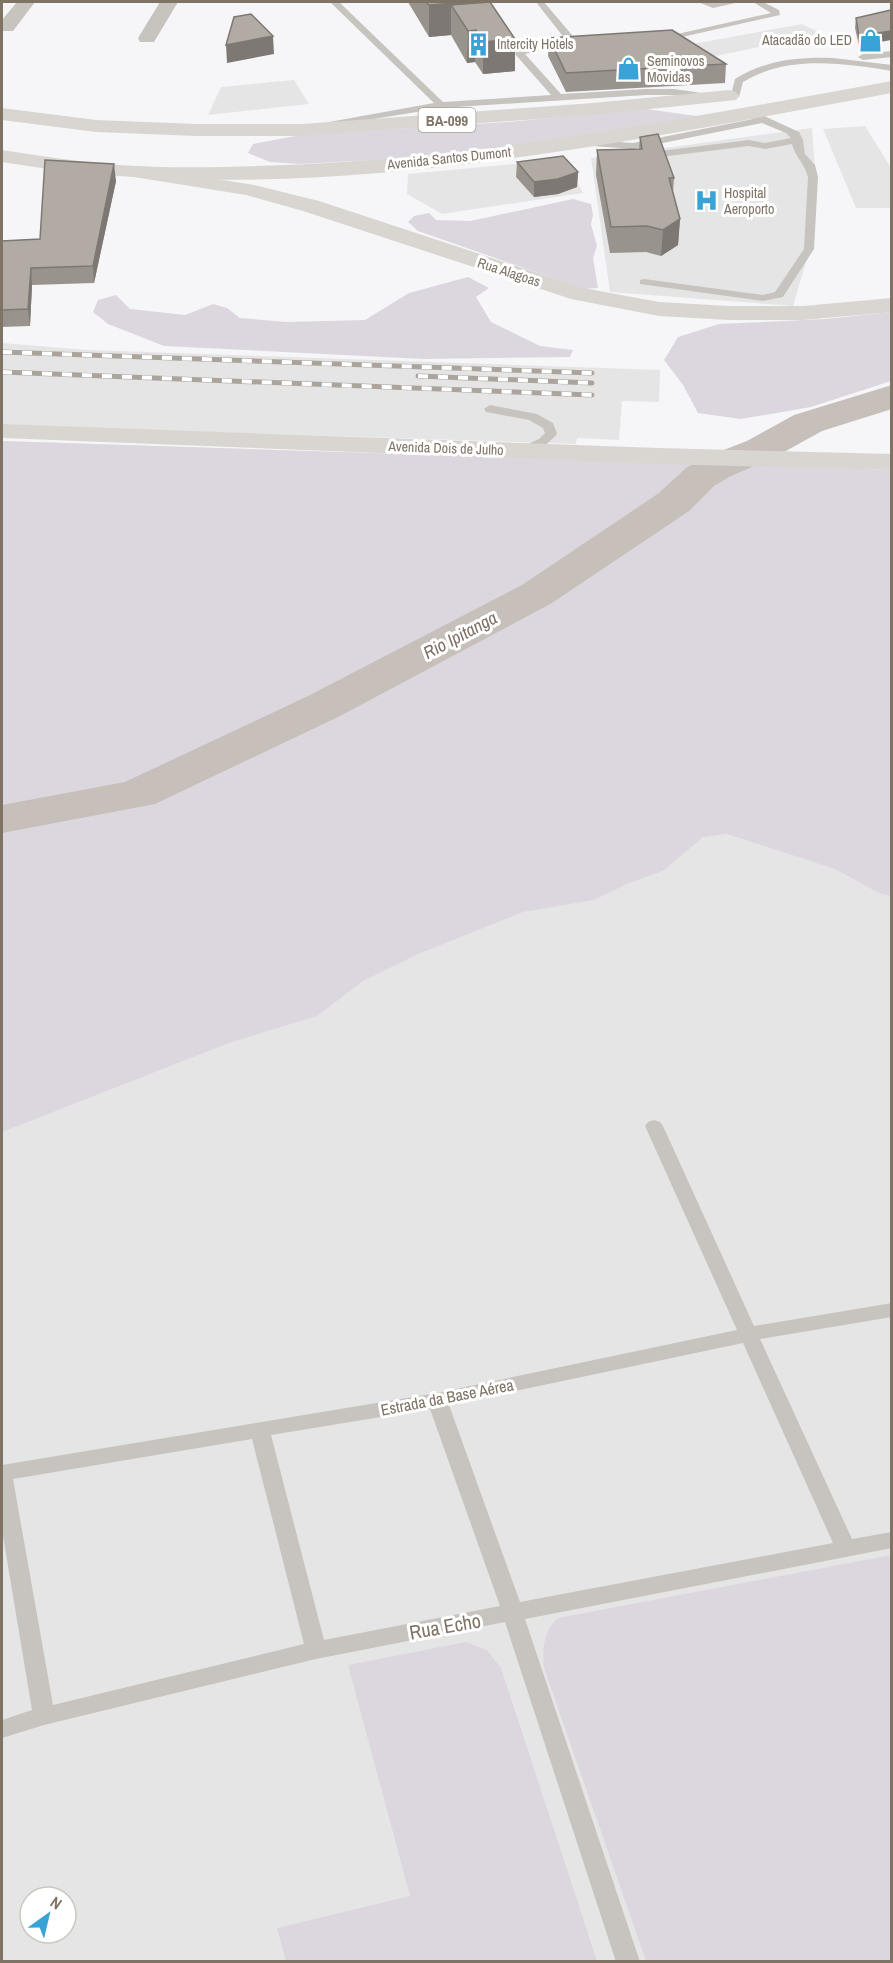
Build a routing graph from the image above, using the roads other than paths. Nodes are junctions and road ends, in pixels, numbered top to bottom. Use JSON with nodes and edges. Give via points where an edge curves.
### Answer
{"nodes":[{"id":1,"x":26,"y":2,"type":"edge"},
{"id":2,"x":169,"y":2,"type":"edge"},
{"id":3,"x":334,"y":2,"type":"edge"},
{"id":4,"x":540,"y":2,"type":"edge"},
{"id":5,"x":703,"y":2,"type":"edge"},
{"id":6,"x":735,"y":2,"type":"edge"},
{"id":7,"x":757,"y":2,"type":"edge"},
{"id":8,"x":6,"y":27,"type":"dead end"},
{"id":9,"x":147,"y":38,"type":"dead end"},
{"id":10,"x":651,"y":40,"type":"edge"},
{"id":11,"x":891,"y":54,"type":"edge"},
{"id":12,"x":832,"y":61,"type":"junction"},
{"id":13,"x":891,"y":68,"type":"edge"},
{"id":14,"x":891,"y":77,"type":"edge"},
{"id":15,"x":891,"y":87,"type":"edge"},
{"id":16,"x":736,"y":95,"type":"junction"},
{"id":17,"x":558,"y":97,"type":"junction"},
{"id":18,"x":713,"y":97,"type":"junction"},
{"id":19,"x":441,"y":105,"type":"junction"},
{"id":20,"x":2,"y":114,"type":"edge"},
{"id":21,"x":755,"y":116,"type":"junction"},
{"id":22,"x":96,"y":126,"type":"junction"},
{"id":23,"x":302,"y":130,"type":"junction"},
{"id":24,"x":798,"y":140,"type":"junction"},
{"id":25,"x":765,"y":146,"type":"junction"},
{"id":26,"x":782,"y":155,"type":"dead end"},
{"id":27,"x":2,"y":156,"type":"edge"},
{"id":28,"x":636,"y":157,"type":"edge"},
{"id":29,"x":89,"y":168,"type":"junction"},
{"id":30,"x":318,"y":169,"type":"junction"},
{"id":31,"x":135,"y":172,"type":"junction"},
{"id":32,"x":644,"y":282,"type":"dead end"},
{"id":33,"x":891,"y":305,"type":"edge"},
{"id":34,"x":490,"y":409,"type":"dead end"},
{"id":35,"x":2,"y":431,"type":"edge"},
{"id":36,"x":523,"y":451,"type":"junction"},
{"id":37,"x":891,"y":462,"type":"edge"},
{"id":38,"x":654,"y":1126,"type":"dead end"},
{"id":39,"x":891,"y":1311,"type":"edge"},
{"id":40,"x":750,"y":1334,"type":"junction"},
{"id":41,"x":437,"y":1400,"type":"junction"},
{"id":42,"x":260,"y":1430,"type":"junction"},
{"id":43,"x":2,"y":1473,"type":"edge"},
{"id":44,"x":891,"y":1540,"type":"edge"},
{"id":45,"x":846,"y":1549,"type":"junction"},
{"id":46,"x":513,"y":1613,"type":"junction"},
{"id":47,"x":316,"y":1650,"type":"junction"},
{"id":48,"x":44,"y":1716,"type":"junction"},
{"id":49,"x":2,"y":1729,"type":"edge"},
{"id":50,"x":628,"y":1962,"type":"edge"}],
"edges":[{"from":1,"to":8,"type":"street"},
{"from":2,"to":9,"type":"street"},
{"from":3,"to":19,"type":"lane"},
{"from":4,"to":17,"type":"lane","via":[[577,40],[520,54]]},
{"from":5,"to":6,"type":"lane"},
{"from":7,"to":10,"type":"lane","via":[[776,12],[775,15]]},
{"from":11,"to":12,"type":"lane"},
{"from":12,"to":13,"type":"lane"},
{"from":12,"to":16,"type":"lane","via":[[793,62],[758,69],[738,81]]},
{"from":14,"to":16,"type":"main road","number":"BA-099"},
{"from":15,"to":21,"type":"main road","name":"Avenida Santos Dumont","number":"BA-099"},
{"from":16,"to":18,"type":"main road","number":"BA-099"},
{"from":17,"to":18,"type":"lane","via":[[674,92]]},
{"from":17,"to":19,"type":"lane"},
{"from":18,"to":23,"type":"main road","number":"BA-099"},
{"from":19,"to":23,"type":"lane"},
{"from":20,"to":22,"type":"main road","number":"BA-099"},
{"from":21,"to":24,"type":"lane","via":[[787,128]]},
{"from":21,"to":30,"type":"main road","name":"Avenida Santos Dumont","number":"BA-099","via":[[488,154]]},
{"from":22,"to":23,"type":"main road","number":"BA-099"},
{"from":22,"to":29,"type":"main road","via":[[148,131],[168,139],[169,149],[149,160]]},
{"from":23,"to":30,"type":"main road","via":[[256,137],[238,152],[260,163]]},
{"from":24,"to":25,"type":"lane"},
{"from":24,"to":32,"type":"lane","via":[[799,159],[810,165],[813,177],[809,249],[779,294],[763,298]]},
{"from":25,"to":26,"type":"lane"},
{"from":25,"to":28,"type":"lane","via":[[740,144]]},
{"from":27,"to":29,"type":"main road","name":"Avenida Santos Dumont","number":"BA-099"},
{"from":29,"to":31,"type":"main road","name":"Avenida Santos Dumont","number":"BA-099"},
{"from":30,"to":31,"type":"main road","name":"Avenida Santos Dumont","number":"BA-099"},
{"from":31,"to":33,"type":"main road","name":"Rua Alagoas","via":[[247,189],[311,206],[579,294],[659,309],[803,313]]},
{"from":34,"to":36,"type":"lane","via":[[533,417],[549,426],[551,434],[543,442]]},
{"from":35,"to":36,"type":"main road","name":"Avenida Dois de Julho"},
{"from":36,"to":37,"type":"main road","name":"Avenida Dois de Julho"},
{"from":38,"to":40,"type":"lane"},
{"from":39,"to":40,"type":"lane","name":"Estrada da Base Aérea"},
{"from":40,"to":41,"type":"lane","name":"Estrada da Base Aérea"},
{"from":40,"to":45,"type":"lane"},
{"from":41,"to":42,"type":"lane","name":"Estrada da Base Aérea"},
{"from":41,"to":46,"type":"lane"},
{"from":42,"to":43,"type":"lane","name":"Estrada da Base Aérea"},
{"from":42,"to":47,"type":"lane"},
{"from":43,"to":48,"type":"lane"},
{"from":44,"to":45,"type":"lane","name":"Rua Echo"},
{"from":45,"to":46,"type":"lane","name":"Rua Echo"},
{"from":46,"to":47,"type":"lane","name":"Rua Echo"},
{"from":46,"to":50,"type":"lane"},
{"from":47,"to":48,"type":"lane","name":"Rua Echo"},
{"from":48,"to":49,"type":"lane","name":"Rua Echo"}]}
